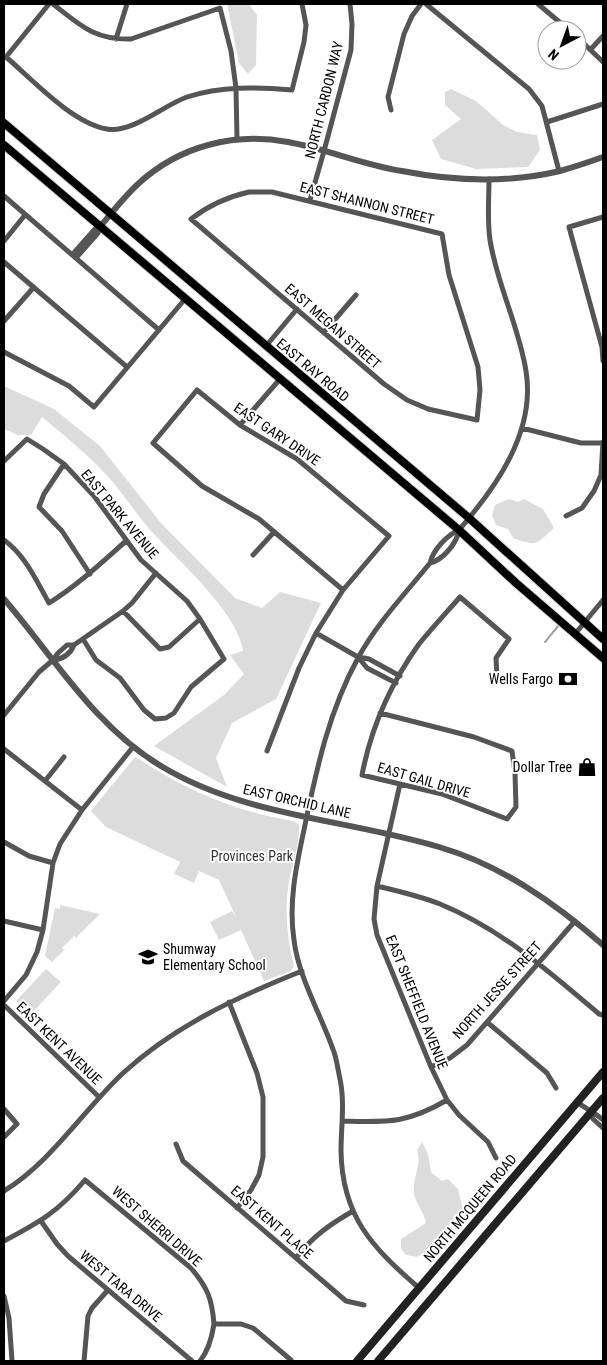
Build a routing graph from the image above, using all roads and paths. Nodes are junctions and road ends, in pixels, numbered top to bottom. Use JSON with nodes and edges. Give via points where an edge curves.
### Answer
{"nodes":[{"id":1,"x":49,"y":4,"type":"edge"},
{"id":2,"x":53,"y":4,"type":"edge"},
{"id":3,"x":127,"y":4,"type":"edge"},
{"id":4,"x":302,"y":4,"type":"edge"},
{"id":5,"x":350,"y":4,"type":"edge"},
{"id":6,"x":421,"y":4,"type":"edge"},
{"id":7,"x":426,"y":4,"type":"edge"},
{"id":8,"x":538,"y":4,"type":"edge"},
{"id":9,"x":557,"y":20,"type":"edge"},
{"id":10,"x":603,"y":36,"type":"edge"},
{"id":11,"x":116,"y":39,"type":"junction"},
{"id":12,"x":587,"y":46,"type":"edge"},
{"id":13,"x":591,"y":49,"type":"junction"},
{"id":14,"x":603,"y":62,"type":"edge"},
{"id":15,"x":236,"y":88,"type":"junction"},
{"id":16,"x":603,"y":104,"type":"edge"},
{"id":17,"x":391,"y":110,"type":"dead end"},
{"id":18,"x":547,"y":122,"type":"junction"},
{"id":19,"x":4,"y":123,"type":"edge"},
{"id":20,"x":237,"y":139,"type":"junction"},
{"id":21,"x":4,"y":145,"type":"edge"},
{"id":22,"x":324,"y":151,"type":"junction"},
{"id":23,"x":603,"y":158,"type":"edge"},
{"id":24,"x":559,"y":171,"type":"junction"},
{"id":25,"x":489,"y":179,"type":"junction"},
{"id":26,"x":4,"y":196,"type":"edge"},
{"id":27,"x":310,"y":200,"type":"junction"},
{"id":28,"x":111,"y":214,"type":"junction"},
{"id":29,"x":26,"y":215,"type":"junction"},
{"id":30,"x":603,"y":217,"type":"edge"},
{"id":31,"x":191,"y":219,"type":"joint"},
{"id":32,"x":100,"y":227,"type":"junction"},
{"id":33,"x":4,"y":241,"type":"edge"},
{"id":34,"x":74,"y":257,"type":"junction"},
{"id":35,"x":4,"y":262,"type":"edge"},
{"id":36,"x":34,"y":287,"type":"junction"},
{"id":37,"x":356,"y":295,"type":"dead end"},
{"id":38,"x":186,"y":299,"type":"junction"},
{"id":39,"x":297,"y":309,"type":"junction"},
{"id":40,"x":4,"y":321,"type":"edge"},
{"id":41,"x":159,"y":330,"type":"junction"},
{"id":42,"x":324,"y":332,"type":"junction"},
{"id":43,"x":266,"y":346,"type":"junction"},
{"id":44,"x":4,"y":352,"type":"edge"},
{"id":45,"x":603,"y":361,"type":"edge"},
{"id":46,"x":127,"y":367,"type":"junction"},
{"id":47,"x":280,"y":379,"type":"junction"},
{"id":48,"x":477,"y":420,"type":"joint"},
{"id":49,"x":240,"y":425,"type":"junction"},
{"id":50,"x":522,"y":428,"type":"junction"},
{"id":51,"x":603,"y":443,"type":"edge"},
{"id":52,"x":4,"y":461,"type":"edge"},
{"id":53,"x":64,"y":464,"type":"junction"},
{"id":54,"x":566,"y":516,"type":"dead end"},
{"id":55,"x":468,"y":518,"type":"junction"},
{"id":56,"x":459,"y":530,"type":"junction"},
{"id":57,"x":274,"y":532,"type":"junction"},
{"id":58,"x":4,"y":540,"type":"edge"},
{"id":59,"x":126,"y":541,"type":"junction"},
{"id":60,"x":253,"y":555,"type":"dead end"},
{"id":61,"x":156,"y":573,"type":"junction"},
{"id":62,"x":90,"y":574,"type":"junction"},
{"id":63,"x":343,"y":590,"type":"junction"},
{"id":64,"x":603,"y":600,"type":"edge"},
{"id":65,"x":4,"y":601,"type":"edge"},
{"id":66,"x":123,"y":611,"type":"junction"},
{"id":67,"x":200,"y":619,"type":"junction"},
{"id":68,"x":584,"y":623,"type":"junction"},
{"id":69,"x":316,"y":633,"type":"junction"},
{"id":70,"x":575,"y":634,"type":"junction"},
{"id":71,"x":83,"y":639,"type":"junction"},
{"id":72,"x":603,"y":639,"type":"edge"},
{"id":73,"x":358,"y":657,"type":"junction"},
{"id":74,"x":603,"y":658,"type":"edge"},
{"id":75,"x":53,"y":660,"type":"junction"},
{"id":76,"x":400,"y":676,"type":"junction"},
{"id":77,"x":497,"y":678,"type":"dead end"},
{"id":78,"x":396,"y":683,"type":"junction"},
{"id":79,"x":380,"y":713,"type":"junction"},
{"id":80,"x":4,"y":715,"type":"edge"},
{"id":81,"x":133,"y":747,"type":"junction"},
{"id":82,"x":4,"y":749,"type":"edge"},
{"id":83,"x":267,"y":751,"type":"dead end"},
{"id":84,"x":64,"y":757,"type":"dead end"},
{"id":85,"x":45,"y":781,"type":"junction"},
{"id":86,"x":400,"y":784,"type":"junction"},
{"id":87,"x":82,"y":810,"type":"junction"},
{"id":88,"x":307,"y":817,"type":"junction"},
{"id":89,"x":389,"y":834,"type":"junction"},
{"id":90,"x":4,"y":842,"type":"edge"},
{"id":91,"x":53,"y":863,"type":"junction"},
{"id":92,"x":377,"y":886,"type":"junction"},
{"id":93,"x":574,"y":920,"type":"junction"},
{"id":94,"x":4,"y":921,"type":"edge"},
{"id":95,"x":43,"y":930,"type":"junction"},
{"id":96,"x":603,"y":945,"type":"edge"},
{"id":97,"x":538,"y":962,"type":"junction"},
{"id":98,"x":302,"y":971,"type":"junction"},
{"id":99,"x":4,"y":1001,"type":"edge"},
{"id":100,"x":229,"y":1002,"type":"junction"},
{"id":101,"x":4,"y":1005,"type":"edge"},
{"id":102,"x":603,"y":1015,"type":"edge"},
{"id":103,"x":488,"y":1022,"type":"junction"},
{"id":104,"x":430,"y":1067,"type":"junction"},
{"id":105,"x":603,"y":1072,"type":"edge"},
{"id":106,"x":556,"y":1088,"type":"dead end"},
{"id":107,"x":99,"y":1097,"type":"junction"},
{"id":108,"x":603,"y":1098,"type":"edge"},
{"id":109,"x":447,"y":1100,"type":"junction"},
{"id":110,"x":577,"y":1102,"type":"junction"},
{"id":111,"x":4,"y":1109,"type":"edge"},
{"id":112,"x":590,"y":1113,"type":"junction"},
{"id":113,"x":603,"y":1120,"type":"edge"},
{"id":114,"x":342,"y":1121,"type":"junction"},
{"id":115,"x":603,"y":1128,"type":"edge"},
{"id":116,"x":4,"y":1137,"type":"edge"},
{"id":117,"x":176,"y":1144,"type":"dead end"},
{"id":118,"x":496,"y":1158,"type":"dead end"},
{"id":119,"x":4,"y":1191,"type":"edge"},
{"id":120,"x":237,"y":1208,"type":"junction"},
{"id":121,"x":353,"y":1211,"type":"junction"},
{"id":122,"x":41,"y":1222,"type":"junction"},
{"id":123,"x":4,"y":1241,"type":"edge"},
{"id":124,"x":296,"y":1258,"type":"junction"},
{"id":125,"x":419,"y":1288,"type":"junction"},
{"id":126,"x":108,"y":1290,"type":"junction"},
{"id":127,"x":4,"y":1296,"type":"edge"},
{"id":128,"x":364,"y":1305,"type":"dead end"},
{"id":129,"x":214,"y":1324,"type":"junction"},
{"id":130,"x":291,"y":1360,"type":"edge"},
{"id":131,"x":12,"y":1361,"type":"edge"},
{"id":132,"x":84,"y":1361,"type":"edge"},
{"id":133,"x":192,"y":1361,"type":"edge"},
{"id":134,"x":200,"y":1361,"type":"edge"},
{"id":135,"x":357,"y":1361,"type":"edge"},
{"id":136,"x":378,"y":1361,"type":"edge"}],
"edges":[{"from":1,"to":15,"type":"street","via":[[6,57],[85,122],[108,130],[129,126],[186,98]]},
{"from":2,"to":11,"type":"street","via":[[88,30]]},
{"from":3,"to":11,"type":"street"},
{"from":4,"to":15,"type":"street","via":[[306,25],[292,90]]},
{"from":5,"to":22,"type":"street","name":"NORTH CARDON WAY","via":[[350,50]]},
{"from":6,"to":17,"type":"street","via":[[404,34],[388,97]]},
{"from":7,"to":18,"type":"street","via":[[529,89],[542,106]]},
{"from":8,"to":9,"type":"street"},
{"from":10,"to":13,"type":"street"},
{"from":11,"to":15,"type":"street","via":[[131,38],[220,8]]},
{"from":12,"to":13,"type":"street"},
{"from":13,"to":14,"type":"street"},
{"from":15,"to":20,"type":"street"},
{"from":16,"to":18,"type":"street"},
{"from":18,"to":24,"type":"street"},
{"from":19,"to":28,"type":"main road","name":"EAST RAY ROAD"},
{"from":20,"to":22,"type":"street","via":[[270,139]]},
{"from":20,"to":28,"type":"street","via":[[209,144],[165,162],[136,186]]},
{"from":21,"to":32,"type":"main road","name":"EAST RAY ROAD"},
{"from":22,"to":25,"type":"street","via":[[401,171],[450,178]]},
{"from":22,"to":27,"type":"street","name":"NORTH CARDON WAY"},
{"from":23,"to":24,"type":"street"},
{"from":24,"to":25,"type":"street"},
{"from":25,"to":50,"type":"street","via":[[494,264],[526,372]]},
{"from":26,"to":29,"type":"street"},
{"from":27,"to":31,"type":"street","name":"EAST SHANNON STREET","via":[[272,192],[249,192],[217,202]]},
{"from":27,"to":48,"type":"street","name":"EAST SHANNON STREET","via":[[442,234],[449,275],[478,367]]},
{"from":28,"to":32,"type":"street"},
{"from":28,"to":43,"type":"main road","name":"EAST RAY ROAD"},
{"from":29,"to":33,"type":"street"},
{"from":29,"to":34,"type":"street"},
{"from":30,"to":45,"type":"street","via":[[569,227]]},
{"from":31,"to":39,"type":"street","name":"EAST MEGAN STREET"},
{"from":32,"to":34,"type":"street"},
{"from":32,"to":38,"type":"main road","name":"EAST RAY ROAD"},
{"from":34,"to":41,"type":"street"},
{"from":35,"to":36,"type":"street"},
{"from":36,"to":40,"type":"street"},
{"from":36,"to":46,"type":"street"},
{"from":37,"to":42,"type":"street"},
{"from":38,"to":41,"type":"street"},
{"from":38,"to":47,"type":"main road","name":"EAST RAY ROAD"},
{"from":39,"to":42,"type":"street","name":"EAST MEGAN STREET"},
{"from":39,"to":43,"type":"street"},
{"from":41,"to":46,"type":"street"},
{"from":42,"to":48,"type":"street","name":"EAST MEGAN STREET","via":[[407,400],[428,409]]},
{"from":43,"to":55,"type":"main road","name":"EAST RAY ROAD"},
{"from":44,"to":46,"type":"street","via":[[69,386],[94,407]]},
{"from":47,"to":49,"type":"street"},
{"from":47,"to":56,"type":"main road","name":"EAST RAY ROAD"},
{"from":49,"to":57,"type":"street","name":"EAST GARY DRIVE","via":[[197,390],[153,443],[202,486],[259,519]]},
{"from":49,"to":63,"type":"street","name":"EAST GARY DRIVE","via":[[297,459],[389,536]]},
{"from":50,"to":51,"type":"street","via":[[581,443]]},
{"from":50,"to":55,"type":"street","via":[[507,464]]},
{"from":51,"to":54,"type":"street","via":[[601,475],[594,491],[582,508]]},
{"from":52,"to":53,"type":"street","name":"EAST PARK AVENUE","via":[[27,439]]},
{"from":53,"to":59,"type":"street","name":"EAST PARK AVENUE","via":[[94,496]]},
{"from":53,"to":62,"type":"street","via":[[39,507],[62,531]]},
{"from":55,"to":56,"type":"street"},
{"from":55,"to":68,"type":"main road","name":"EAST RAY ROAD"},
{"from":56,"to":70,"type":"main road","name":"EAST RAY ROAD"},
{"from":56,"to":73,"type":"street","via":[[458,538],[438,562],[430,563],[380,624]]},
{"from":57,"to":60,"type":"street"},
{"from":57,"to":63,"type":"street"},
{"from":58,"to":62,"type":"street","via":[[31,569],[49,603]]},
{"from":59,"to":61,"type":"street","name":"EAST PARK AVENUE"},
{"from":59,"to":62,"type":"street"},
{"from":61,"to":66,"type":"street"},
{"from":61,"to":67,"type":"street","name":"EAST PARK AVENUE"},
{"from":63,"to":69,"type":"street"},
{"from":64,"to":68,"type":"street"},
{"from":65,"to":75,"type":"street","name":"EAST ORCHID LANE"},
{"from":66,"to":67,"type":"street","via":[[160,649],[169,647]]},
{"from":66,"to":71,"type":"street"},
{"from":67,"to":71,"type":"street","name":"EAST PARK AVENUE","via":[[224,660],[191,688],[174,713],[166,718],[155,719],[144,710],[120,678],[96,660]]},
{"from":68,"to":70,"type":"street"},
{"from":68,"to":72,"type":"main road","name":"EAST RAY ROAD"},
{"from":69,"to":73,"type":"street"},
{"from":69,"to":83,"type":"street"},
{"from":70,"to":74,"type":"main road","name":"EAST RAY ROAD"},
{"from":71,"to":75,"type":"street","via":[[67,645]]},
{"from":73,"to":76,"type":"street","via":[[369,659]]},
{"from":73,"to":78,"type":"street","via":[[367,668]]},
{"from":73,"to":88,"type":"street","via":[[330,719]]},
{"from":75,"to":80,"type":"street"},
{"from":75,"to":81,"type":"street","name":"EAST ORCHID LANE","via":[[97,713]]},
{"from":76,"to":77,"type":"street","via":[[420,643],[460,597],[509,639],[496,658]]},
{"from":76,"to":78,"type":"street"},
{"from":78,"to":79,"type":"street"},
{"from":79,"to":86,"type":"street","name":"EAST GAIL DRIVE","via":[[367,748],[362,775]]},
{"from":79,"to":86,"type":"street","name":"EAST GAIL DRIVE","via":[[474,737],[512,751],[516,807],[507,819],[442,794]]},
{"from":81,"to":87,"type":"street"},
{"from":81,"to":88,"type":"street","name":"EAST ORCHID LANE","via":[[176,774],[222,795],[254,806]]},
{"from":82,"to":85,"type":"street"},
{"from":84,"to":85,"type":"street"},
{"from":85,"to":87,"type":"street"},
{"from":86,"to":89,"type":"street","name":"EAST SHEFFIELD AVENUE"},
{"from":87,"to":91,"type":"street","via":[[60,844]]},
{"from":88,"to":89,"type":"street","name":"EAST ORCHID LANE"},
{"from":88,"to":98,"type":"street","via":[[292,904],[294,940]]},
{"from":89,"to":92,"type":"street","name":"EAST SHEFFIELD AVENUE"},
{"from":89,"to":93,"type":"street","name":"EAST ORCHID LANE","via":[[476,860],[516,880]]},
{"from":90,"to":91,"type":"street","via":[[30,856]]},
{"from":91,"to":95,"type":"street"},
{"from":92,"to":97,"type":"street","via":[[440,904],[506,939]]},
{"from":92,"to":104,"type":"street","name":"EAST SHEFFIELD AVENUE","via":[[374,919],[377,935]]},
{"from":93,"to":96,"type":"street","name":"EAST ORCHID LANE"},
{"from":93,"to":97,"type":"street","name":"NORTH JESSE STREET"},
{"from":94,"to":95,"type":"street"},
{"from":95,"to":99,"type":"street","via":[[38,952],[26,974]]},
{"from":97,"to":102,"type":"street"},
{"from":97,"to":103,"type":"street","name":"NORTH JESSE STREET"},
{"from":98,"to":100,"type":"street"},
{"from":98,"to":114,"type":"street","via":[[335,1054],[342,1087]]},
{"from":100,"to":107,"type":"street","via":[[166,1039]]},
{"from":100,"to":120,"type":"street","via":[[258,1073],[263,1097],[259,1176]]},
{"from":101,"to":107,"type":"street","name":"EAST KENT AVENUE"},
{"from":103,"to":104,"type":"street","name":"NORTH JESSE STREET","via":[[467,1045]]},
{"from":103,"to":106,"type":"street","via":[[547,1073]]},
{"from":104,"to":109,"type":"street","name":"EAST SHEFFIELD AVENUE"},
{"from":105,"to":110,"type":"main road","name":"NORTH MCQUEEN ROAD"},
{"from":107,"to":119,"type":"street","via":[[41,1163]]},
{"from":108,"to":112,"type":"main road"},
{"from":109,"to":114,"type":"street","via":[[409,1118],[386,1122]]},
{"from":109,"to":118,"type":"street","name":"EAST SHEFFIELD AVENUE","via":[[488,1142]]},
{"from":110,"to":112,"type":"street"},
{"from":110,"to":125,"type":"main road","name":"NORTH MCQUEEN ROAD"},
{"from":111,"to":116,"type":"street","via":[[17,1124]]},
{"from":112,"to":113,"type":"street"},
{"from":112,"to":115,"type":"street"},
{"from":112,"to":136,"type":"main road"},
{"from":114,"to":121,"type":"street","via":[[341,1152]]},
{"from":117,"to":120,"type":"street","name":"EAST KENT PLACE","via":[[183,1161]]},
{"from":120,"to":124,"type":"street","name":"EAST KENT PLACE"},
{"from":121,"to":124,"type":"street","via":[[327,1226]]},
{"from":121,"to":125,"type":"street","via":[[371,1242]]},
{"from":122,"to":123,"type":"street"},
{"from":122,"to":126,"type":"street","name":"WEST TARA DRIVE","via":[[56,1244]]},
{"from":122,"to":129,"type":"street","name":"WEST SHERRI DRIVE","via":[[70,1198],[85,1180],[201,1280],[209,1292]]},
{"from":124,"to":128,"type":"street","name":"EAST KENT PLACE","via":[[346,1301]]},
{"from":125,"to":135,"type":"main road","name":"NORTH MCQUEEN ROAD"},
{"from":126,"to":132,"type":"street","via":[[88,1316]]},
{"from":126,"to":133,"type":"street","name":"WEST TARA DRIVE"},
{"from":127,"to":131,"type":"street"},
{"from":129,"to":130,"type":"street","via":[[241,1324],[253,1328]]},
{"from":129,"to":134,"type":"street","via":[[211,1341]]}]}
